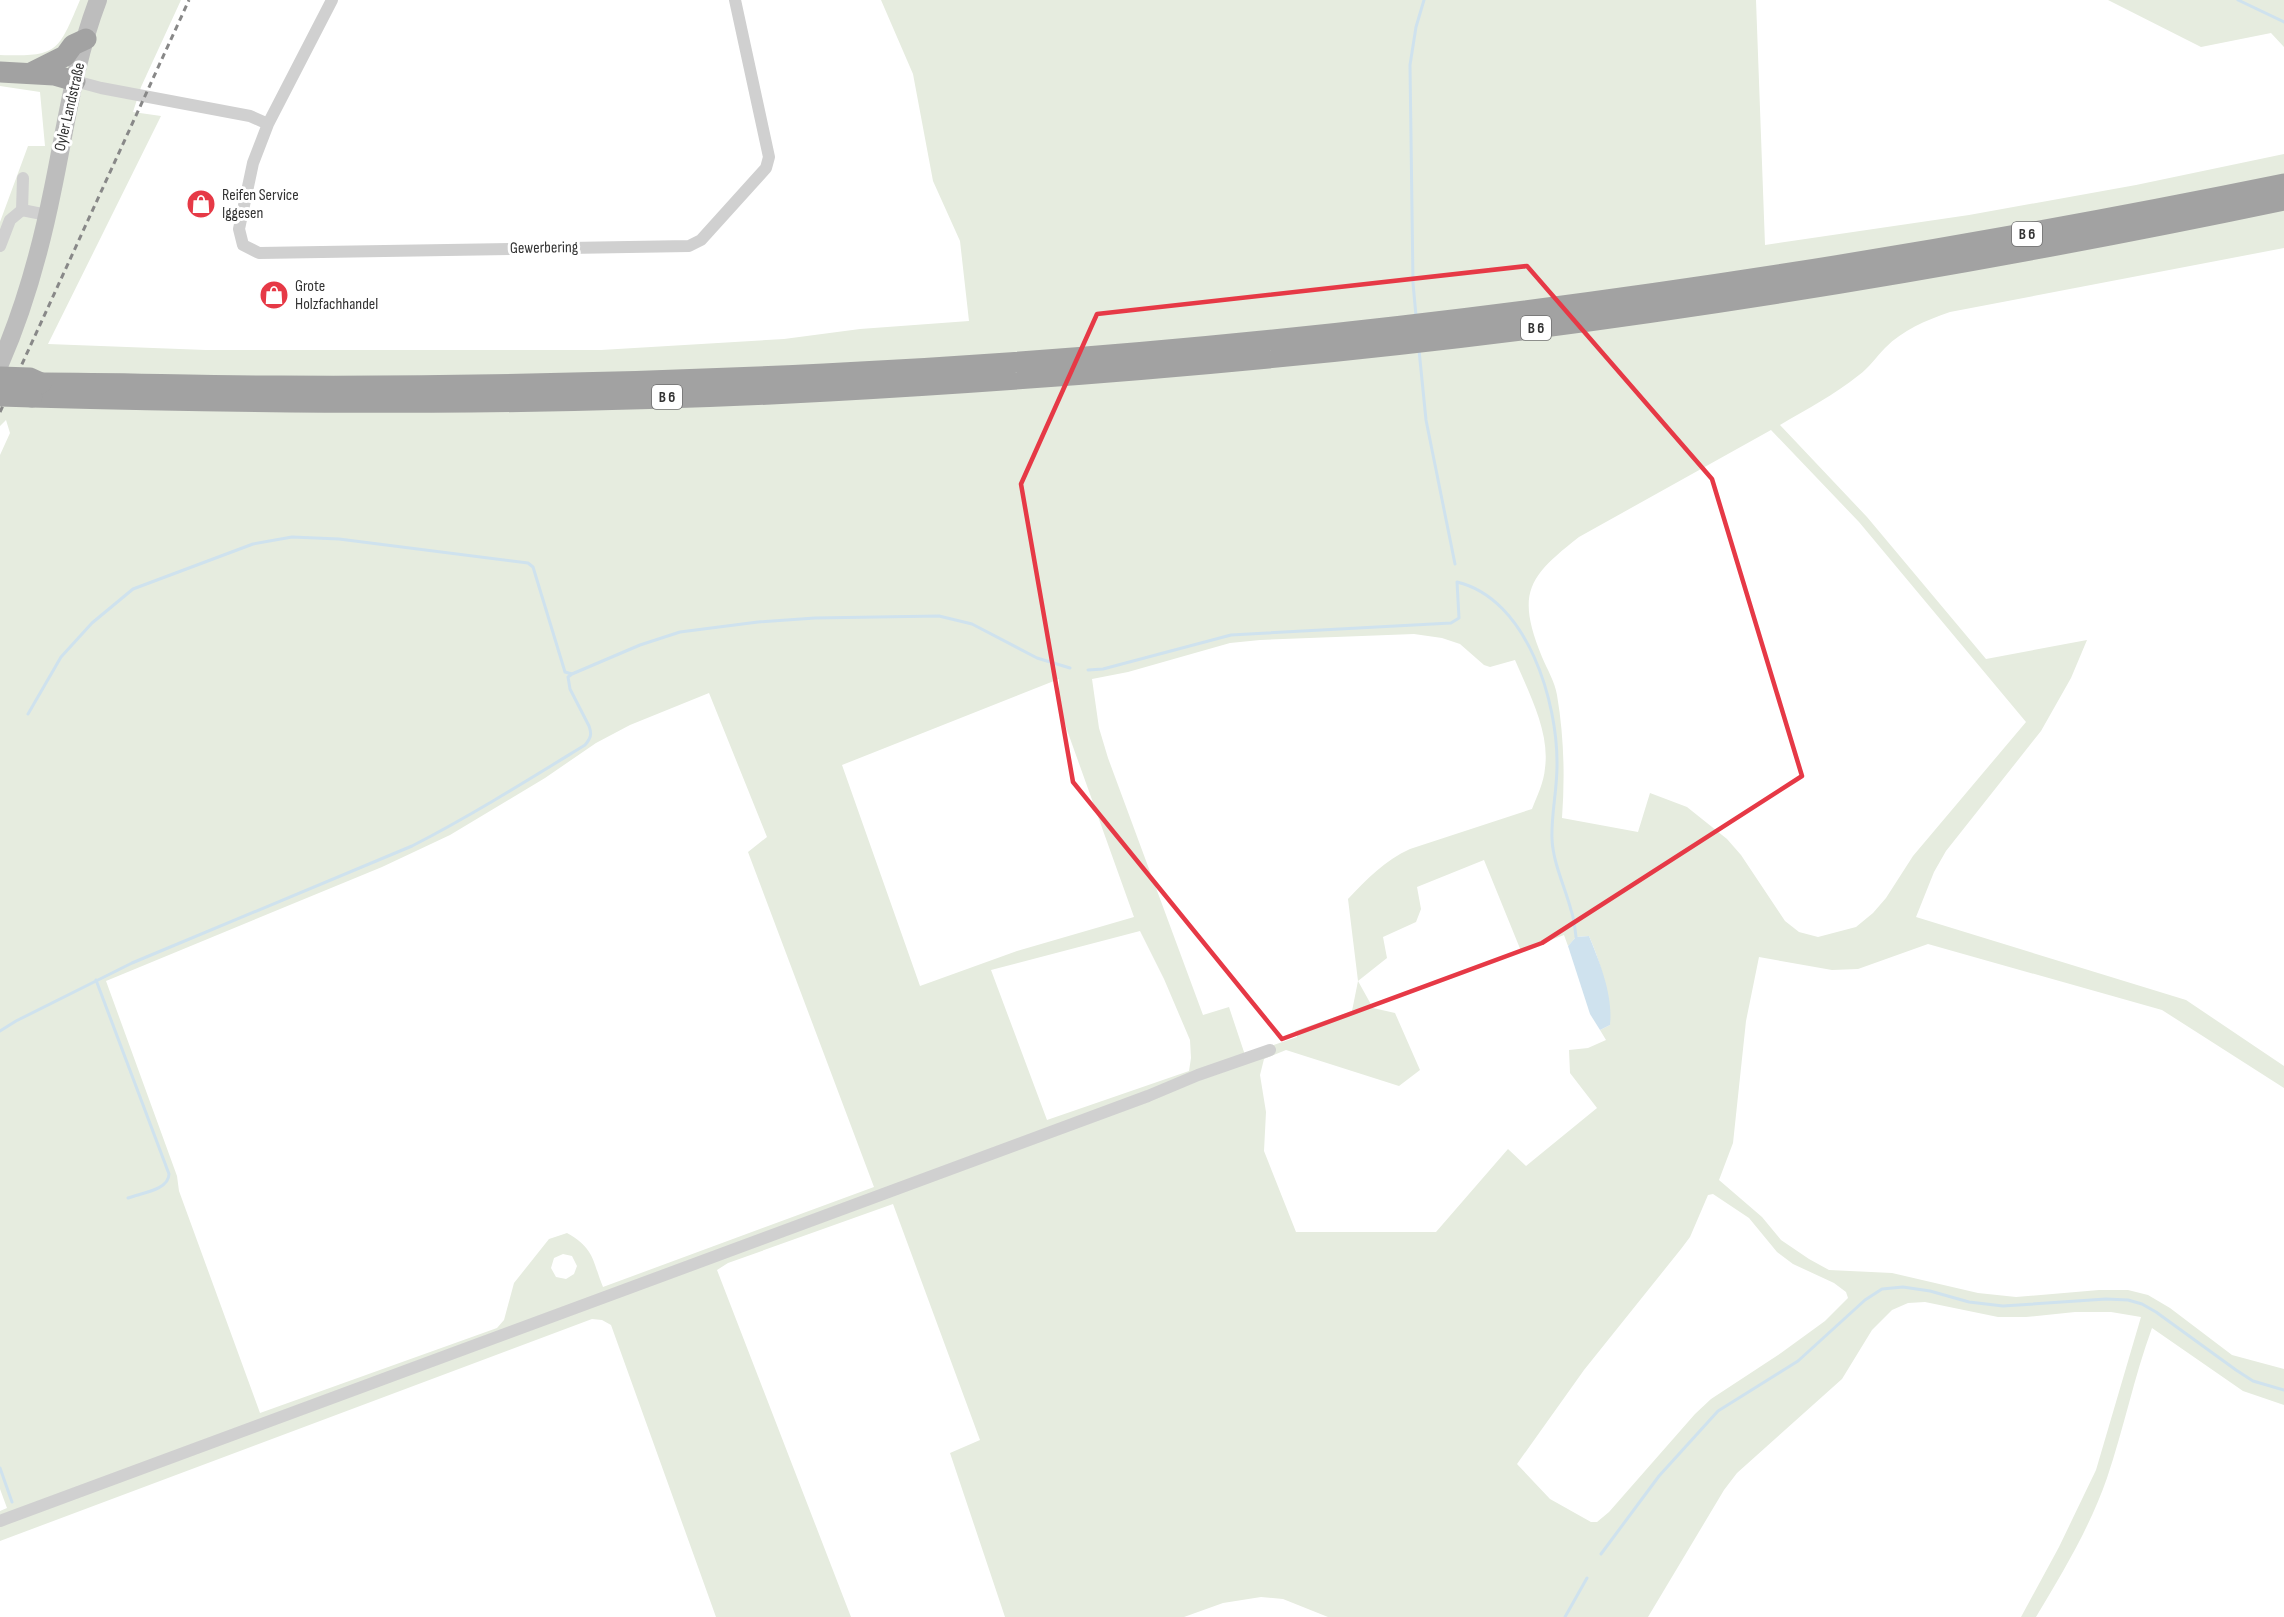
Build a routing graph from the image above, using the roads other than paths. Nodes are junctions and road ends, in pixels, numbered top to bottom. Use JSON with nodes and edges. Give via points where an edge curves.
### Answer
{"nodes":[{"id":1,"x":98,"y":0,"type":"edge"},
{"id":2,"x":332,"y":0,"type":"edge"},
{"id":3,"x":735,"y":0,"type":"edge"},
{"id":4,"x":86,"y":39,"type":"junction"},
{"id":5,"x":0,"y":72,"type":"edge"},
{"id":6,"x":31,"y":73,"type":"junction"},
{"id":7,"x":75,"y":81,"type":"junction"},
{"id":8,"x":268,"y":124,"type":"junction"},
{"id":9,"x":23,"y":178,"type":"dead end"},
{"id":10,"x":2284,"y":184,"type":"edge"},
{"id":11,"x":2284,"y":201,"type":"edge"},
{"id":12,"x":22,"y":210,"type":"junction"},
{"id":13,"x":47,"y":215,"type":"junction"},
{"id":14,"x":0,"y":246,"type":"edge"},
{"id":15,"x":1769,"y":286,"type":"junction"},
{"id":16,"x":0,"y":364,"type":"edge"},
{"id":17,"x":0,"y":377,"type":"edge"},
{"id":18,"x":0,"y":383,"type":"edge"},
{"id":19,"x":37,"y":390,"type":"junction"},
{"id":20,"x":0,"y":396,"type":"edge"},
{"id":21,"x":1270,"y":1050,"type":"dead end"},
{"id":22,"x":0,"y":1521,"type":"edge"}],
"edges":[{"from":1,"to":4,"type":"main road","name":"Oyler Landstraße"},
{"from":2,"to":8,"type":"street","name":"Gewerbering"},
{"from":3,"to":8,"type":"street","name":"Gewerbering","via":[[769,158],[766,168],[701,240],[689,246],[259,253],[243,244],[239,229],[253,163]]},
{"from":4,"to":6,"type":"highway","via":[[73,45],[65,56]]},
{"from":4,"to":7,"type":"main road","name":"Oyler Landstraße"},
{"from":5,"to":6,"type":"highway"},
{"from":6,"to":7,"type":"highway"},
{"from":7,"to":8,"type":"street","via":[[250,116]]},
{"from":7,"to":13,"type":"main road","name":"Oyler Landstraße"},
{"from":9,"to":12,"type":"street"},
{"from":10,"to":15,"type":"highway","number":"B 6"},
{"from":11,"to":15,"type":"highway","number":"B 6","via":[[2112,236]]},
{"from":12,"to":13,"type":"street"},
{"from":12,"to":14,"type":"street","via":[[10,220]]},
{"from":13,"to":16,"type":"main road","name":"Oyler Landstraße","via":[[30,284]]},
{"from":15,"to":19,"type":"highway","number":"B 6","via":[[1520,330],[1299,346],[825,374],[541,385]]},
{"from":17,"to":19,"type":"highway","bridge":true,"via":[[30,378]]},
{"from":18,"to":19,"type":"highway","number":"B 6","bridge":true},
{"from":19,"to":20,"type":"highway","number":"B 6","bridge":true},
{"from":21,"to":22,"type":"street"}]}
